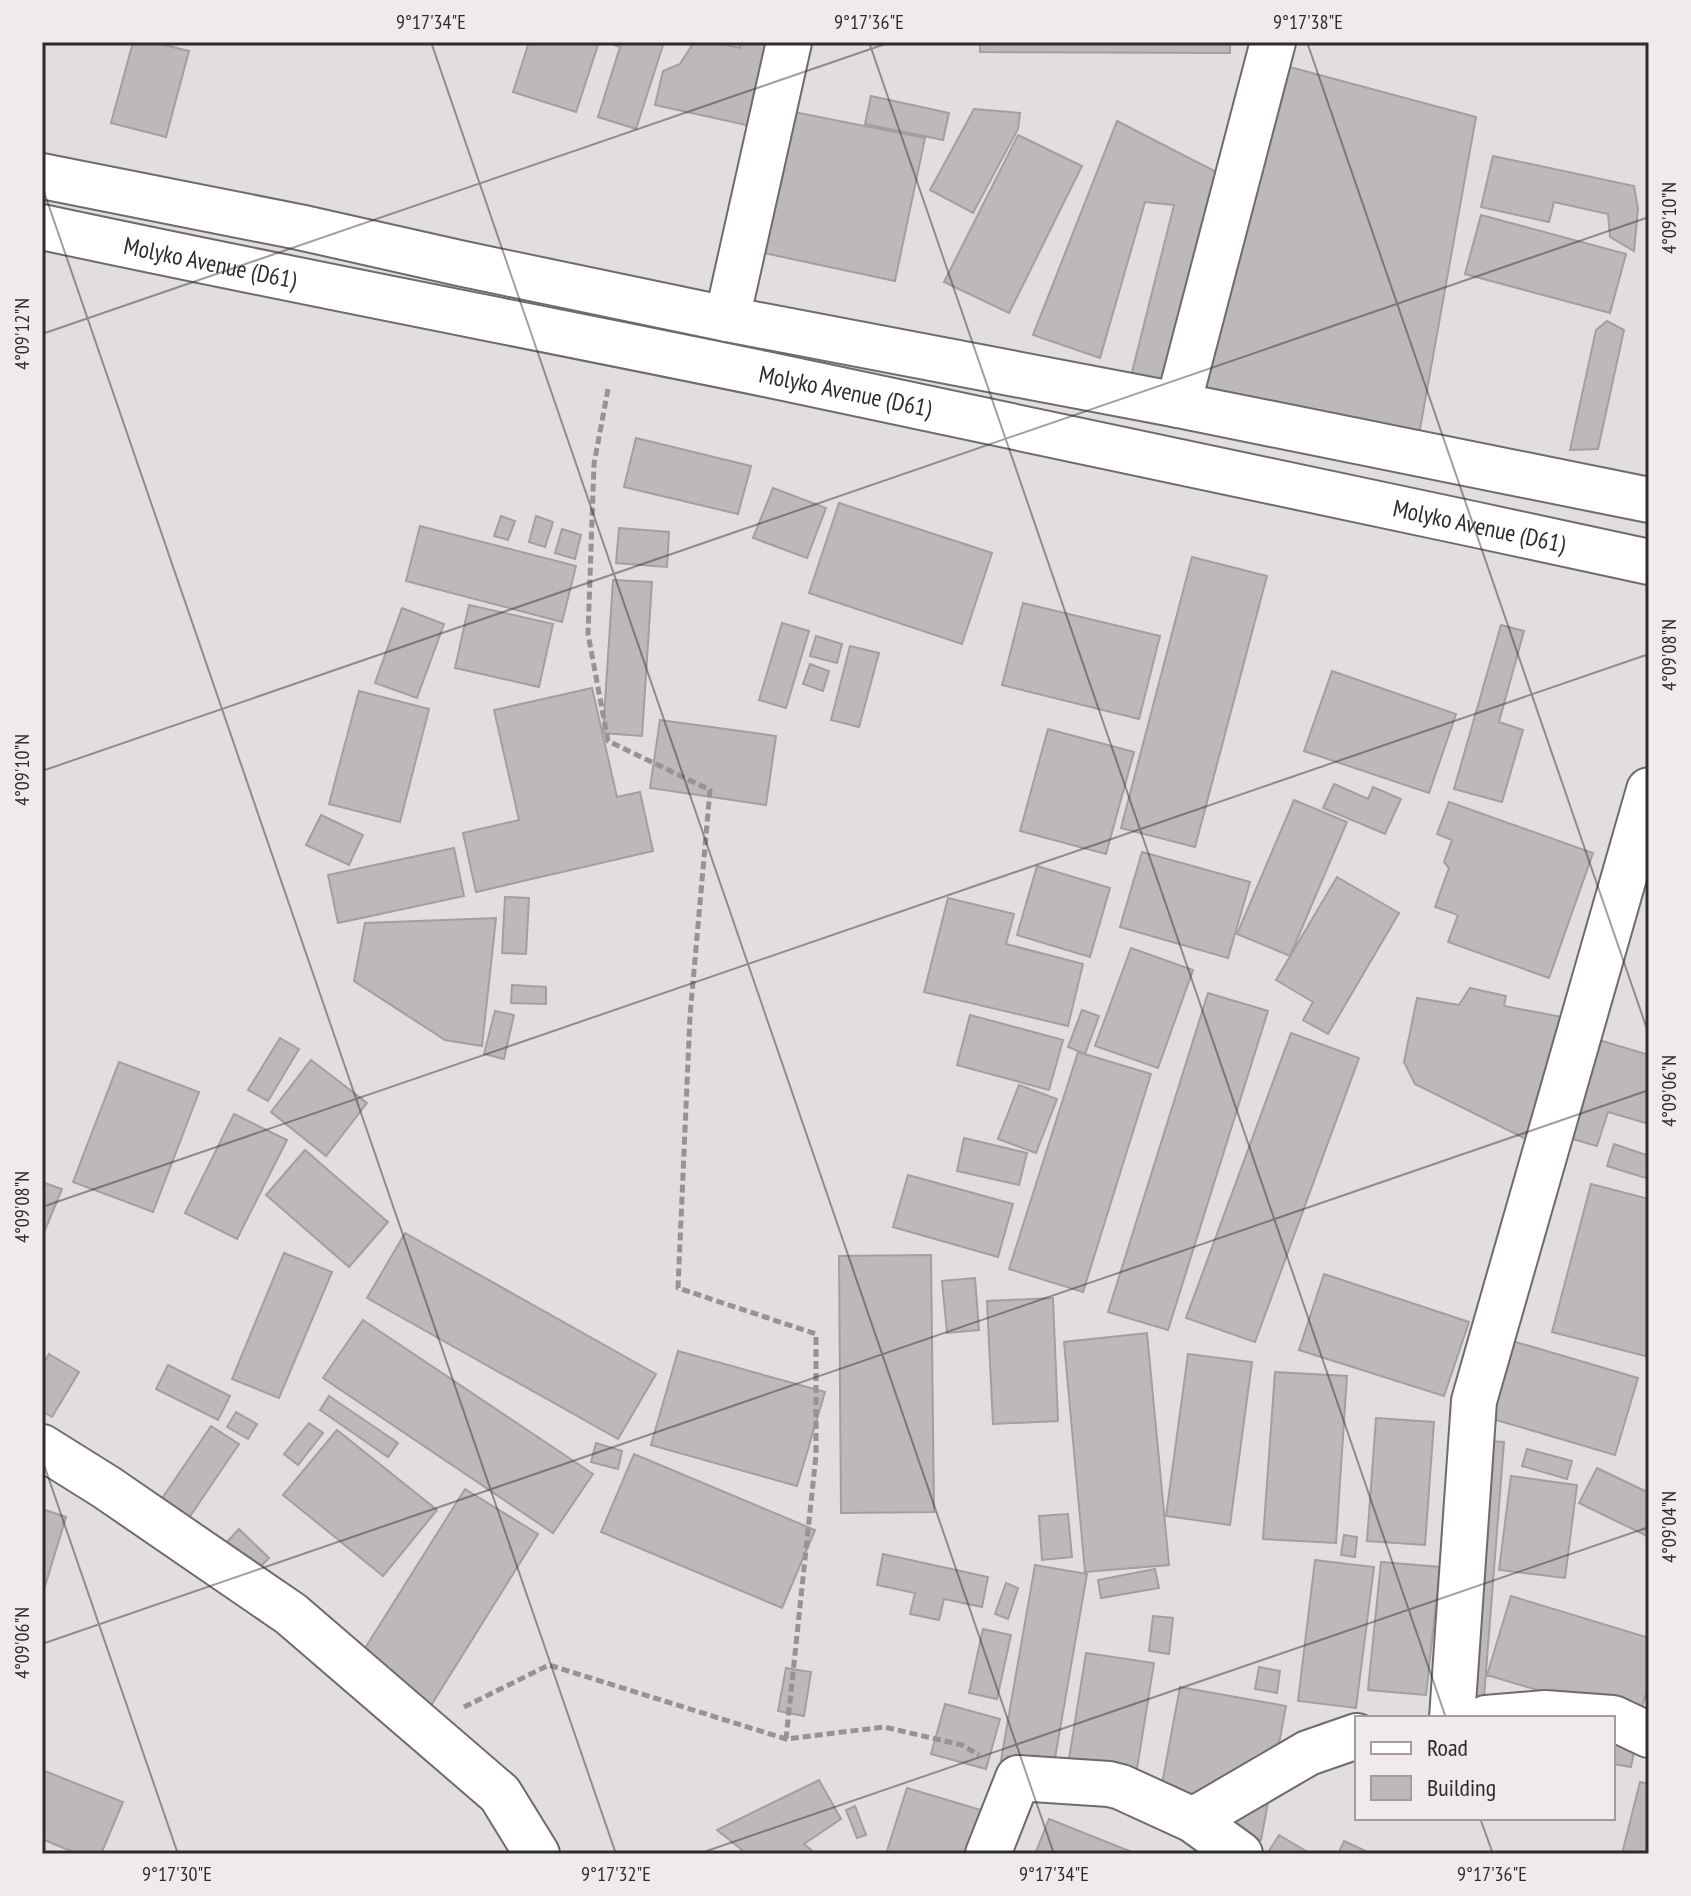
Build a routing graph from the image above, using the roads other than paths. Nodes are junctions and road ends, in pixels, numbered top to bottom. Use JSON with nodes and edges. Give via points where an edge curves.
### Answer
{"nodes":[{"id":1,"x":789,"y":42,"type":"edge"},
{"id":2,"x":1273,"y":42,"type":"edge"},
{"id":3,"x":42,"y":176,"type":"edge"},
{"id":4,"x":42,"y":227,"type":"edge"},
{"id":5,"x":727,"y":319,"type":"junction"},
{"id":6,"x":1178,"y":405,"type":"junction"},
{"id":7,"x":1649,"y":500,"type":"edge"},
{"id":8,"x":1649,"y":562,"type":"edge"},
{"id":9,"x":1649,"y":790,"type":"edge"},
{"id":10,"x":42,"y":1447,"type":"edge"},
{"id":11,"x":1452,"y":1716,"type":"edge"},
{"id":12,"x":1510,"y":1716,"type":"edge"},
{"id":13,"x":1586,"y":1716,"type":"edge"},
{"id":14,"x":1615,"y":1719,"type":"edge"},
{"id":15,"x":1649,"y":1735,"type":"edge"},
{"id":16,"x":1355,"y":1737,"type":"edge"},
{"id":17,"x":1193,"y":1820,"type":"junction"},
{"id":18,"x":537,"y":1854,"type":"edge"},
{"id":19,"x":988,"y":1854,"type":"edge"},
{"id":20,"x":1240,"y":1854,"type":"edge"}],
"edges":[{"from":1,"to":5,"type":"main road"},
{"from":2,"to":6,"type":"main road"},
{"from":3,"to":5,"type":"main road","name":"Molyko Avenue (D61)"},
{"from":4,"to":8,"type":"main road","name":"Molyko Avenue (D61)","via":[[1180,460]]},
{"from":5,"to":6,"type":"main road","name":"Molyko Avenue (D61)"},
{"from":6,"to":7,"type":"main road","name":"Molyko Avenue (D61)"},
{"from":9,"to":11,"type":"main road","via":[[1474,1401]]},
{"from":10,"to":18,"type":"main road","via":[[291,1614],[500,1794]]},
{"from":12,"to":13,"type":"main road"},
{"from":14,"to":15,"type":"main road"},
{"from":16,"to":17,"type":"main road","via":[[1308,1753]]},
{"from":17,"to":19,"type":"main road","via":[[1109,1784],[1018,1778]]},
{"from":17,"to":20,"type":"main road"}]}
